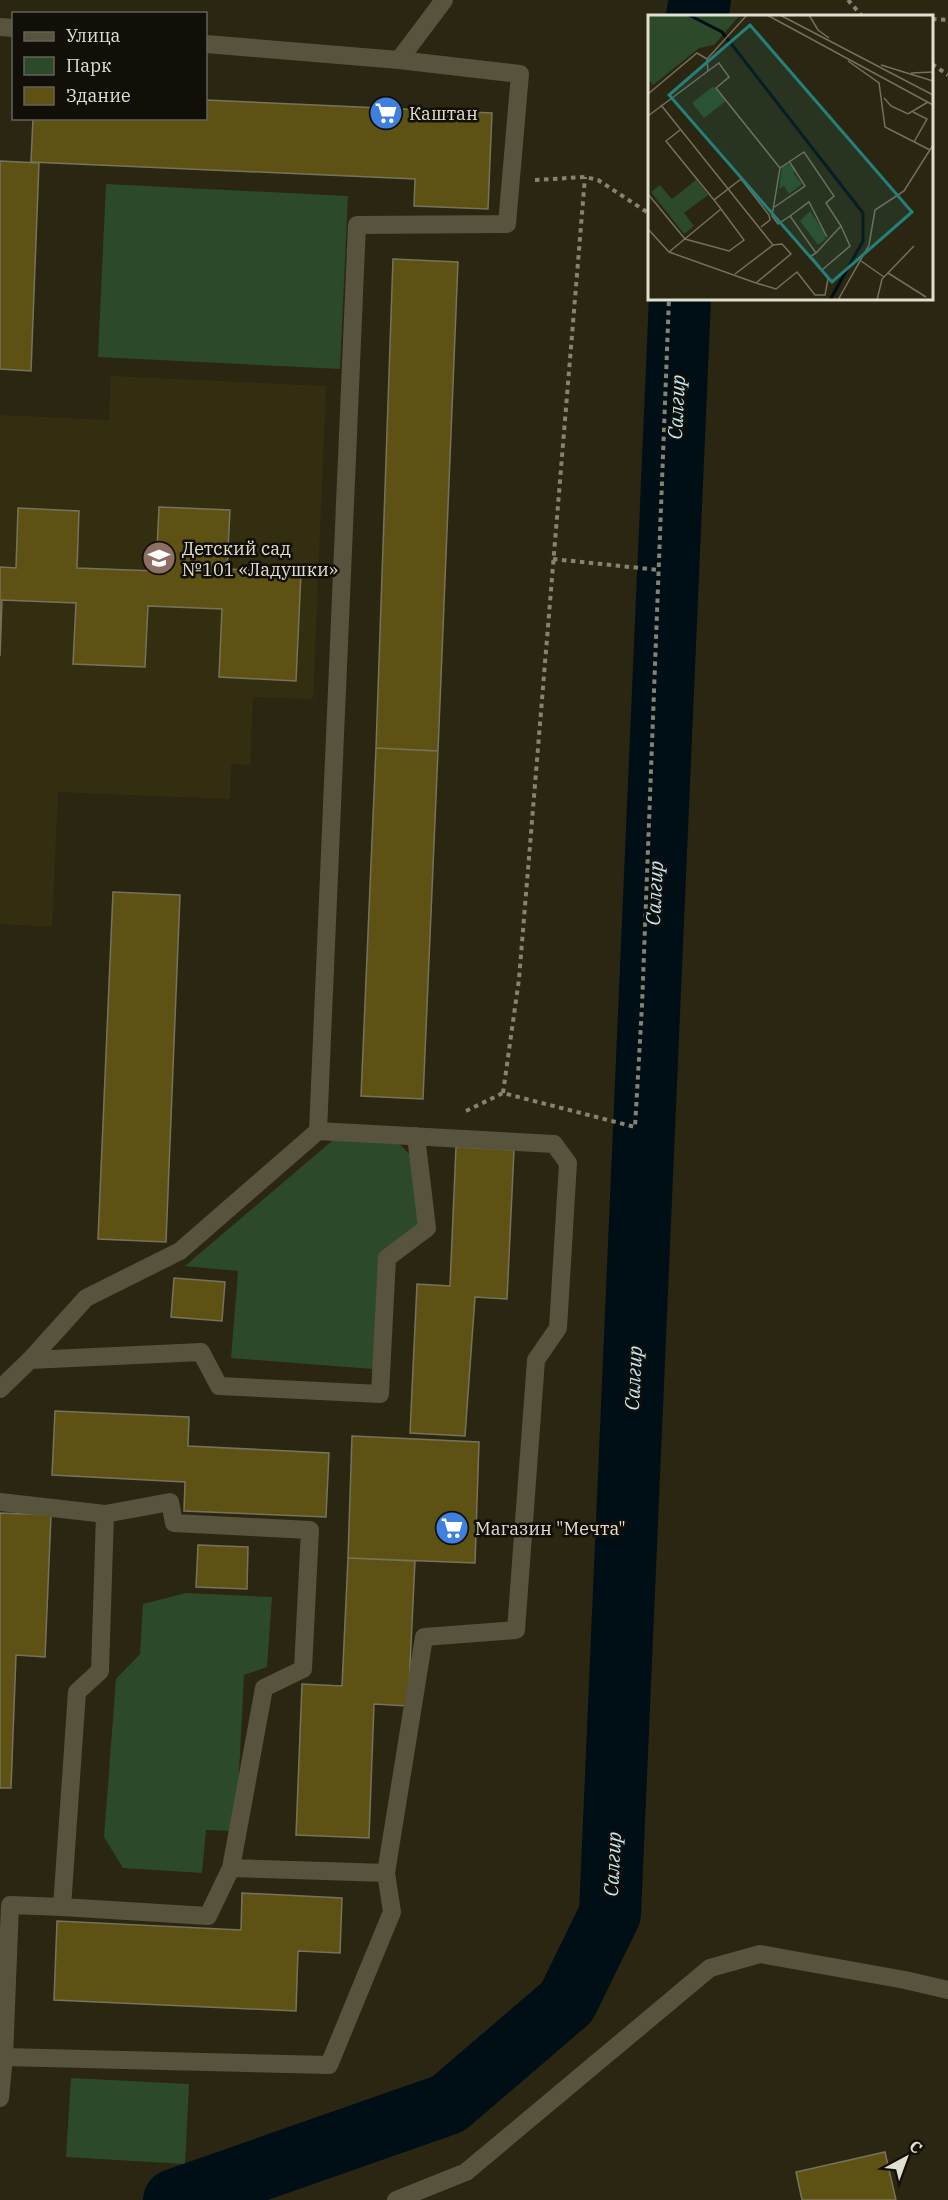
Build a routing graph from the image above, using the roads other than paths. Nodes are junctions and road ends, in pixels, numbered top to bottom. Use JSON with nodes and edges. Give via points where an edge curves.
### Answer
{"nodes":[{"id":1,"x":444,"y":0,"type":"edge"},
{"id":2,"x":207,"y":44,"type":"edge"},
{"id":3,"x":399,"y":60,"type":"junction"},
{"id":4,"x":318,"y":1131,"type":"junction"},
{"id":5,"x":416,"y":1136,"type":"junction"},
{"id":6,"x":30,"y":1360,"type":"junction"},
{"id":7,"x":0,"y":1389,"type":"edge"},
{"id":8,"x":0,"y":1502,"type":"edge"},
{"id":9,"x":105,"y":1514,"type":"junction"},
{"id":10,"x":231,"y":1868,"type":"junction"},
{"id":11,"x":386,"y":1873,"type":"junction"},
{"id":12,"x":62,"y":1907,"type":"junction"},
{"id":13,"x":948,"y":1990,"type":"edge"},
{"id":14,"x":4,"y":2057,"type":"junction"},
{"id":15,"x":0,"y":2098,"type":"edge"},
{"id":16,"x":396,"y":2200,"type":"edge"}],
"edges":[{"from":1,"to":3,"type":"street"},
{"from":2,"to":3,"type":"street"},
{"from":3,"to":4,"type":"street","via":[[520,74],[507,224],[357,225]]},
{"from":4,"to":5,"type":"street"},
{"from":4,"to":6,"type":"street","via":[[180,1251],[86,1298]]},
{"from":5,"to":6,"type":"street","via":[[427,1228],[387,1258],[380,1394],[219,1386],[201,1352]]},
{"from":5,"to":11,"type":"street","via":[[554,1144],[568,1163],[558,1328],[536,1360],[516,1630],[424,1637]]},
{"from":6,"to":7,"type":"street"},
{"from":8,"to":9,"type":"street"},
{"from":9,"to":10,"type":"street","via":[[170,1502],[174,1523],[310,1530],[303,1669],[264,1688]]},
{"from":9,"to":12,"type":"street","via":[[100,1671],[77,1692]]},
{"from":10,"to":11,"type":"street"},
{"from":10,"to":12,"type":"street","via":[[208,1916]]},
{"from":11,"to":14,"type":"street","via":[[392,1912],[329,2065]]},
{"from":12,"to":14,"type":"street","via":[[10,1905]]},
{"from":13,"to":16,"type":"street","via":[[760,1954],[710,1968],[466,2172]]},
{"from":14,"to":15,"type":"street"}]}
